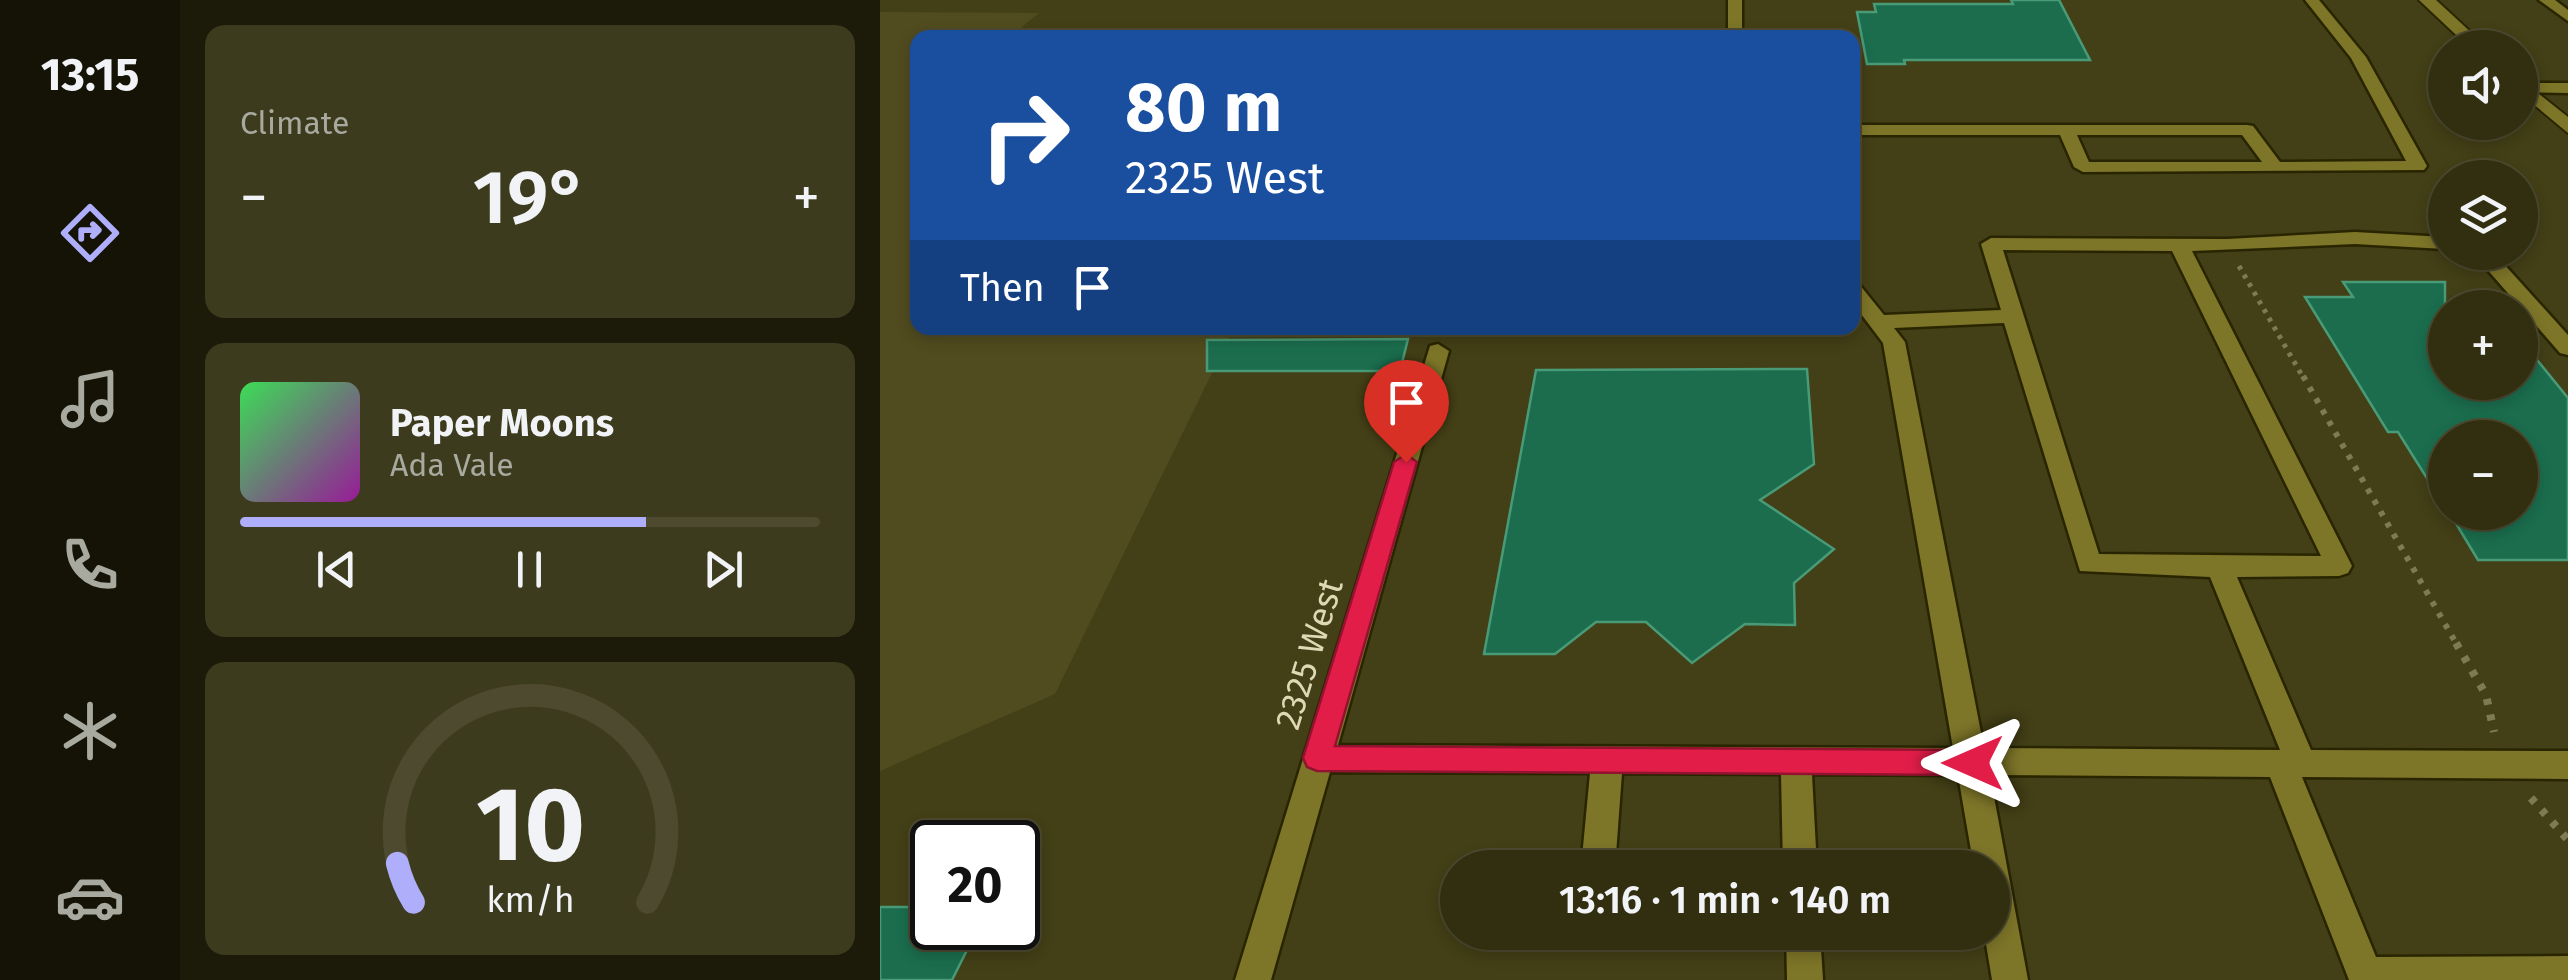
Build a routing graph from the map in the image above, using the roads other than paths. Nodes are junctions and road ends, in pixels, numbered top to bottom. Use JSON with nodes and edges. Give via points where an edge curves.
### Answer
{"nodes":[{"id":1,"x":1735,"y":0,"type":"edge"},
{"id":2,"x":2312,"y":0,"type":"edge"},
{"id":3,"x":2427,"y":0,"type":"edge"},
{"id":4,"x":2546,"y":0,"type":"edge"},
{"id":5,"x":2568,"y":18,"type":"edge"},
{"id":6,"x":1735,"y":30,"type":"edge"},
{"id":7,"x":2460,"y":30,"type":"edge"},
{"id":8,"x":2538,"y":87,"type":"edge"},
{"id":9,"x":2568,"y":88,"type":"edge"},
{"id":10,"x":2538,"y":101,"type":"edge"},
{"id":11,"x":2568,"y":128,"type":"edge"},
{"id":12,"x":1860,"y":130,"type":"edge"},
{"id":13,"x":2066,"y":130,"type":"junction"},
{"id":14,"x":2275,"y":167,"type":"junction"},
{"id":15,"x":2428,"y":242,"type":"edge"},
{"id":16,"x":2180,"y":245,"type":"junction"},
{"id":17,"x":2498,"y":270,"type":"edge"},
{"id":18,"x":1860,"y":298,"type":"edge"},
{"id":19,"x":2013,"y":316,"type":"junction"},
{"id":20,"x":1878,"y":322,"type":"junction"},
{"id":21,"x":2568,"y":348,"type":"edge"},
{"id":22,"x":1438,"y":351,"type":"dead end"},
{"id":23,"x":2218,"y":567,"type":"junction"},
{"id":24,"x":1317,"y":758,"type":"junction"},
{"id":25,"x":1607,"y":760,"type":"junction"},
{"id":26,"x":1796,"y":761,"type":"junction"},
{"id":27,"x":1973,"y":763,"type":"junction"},
{"id":28,"x":2291,"y":764,"type":"junction"},
{"id":29,"x":2568,"y":764,"type":"edge"},
{"id":30,"x":1600,"y":850,"type":"edge"},
{"id":31,"x":1799,"y":850,"type":"edge"},
{"id":32,"x":1988,"y":850,"type":"edge"},
{"id":33,"x":1804,"y":950,"type":"edge"},
{"id":34,"x":2005,"y":950,"type":"edge"},
{"id":35,"x":2568,"y":974,"type":"edge"},
{"id":36,"x":2366,"y":977,"type":"edge"},
{"id":37,"x":1253,"y":980,"type":"edge"},
{"id":38,"x":1805,"y":980,"type":"edge"},
{"id":39,"x":2010,"y":980,"type":"edge"}],
"edges":[{"from":1,"to":6,"type":"lane"},
{"from":2,"to":14,"type":"lane","via":[[2358,58],[2418,166]]},
{"from":3,"to":7,"type":"street"},
{"from":4,"to":5,"type":"lane"},
{"from":8,"to":9,"type":"lane"},
{"from":10,"to":11,"type":"street"},
{"from":12,"to":13,"type":"lane"},
{"from":13,"to":14,"type":"lane","via":[[2247,130]]},
{"from":13,"to":14,"type":"lane","via":[[2083,167]]},
{"from":15,"to":16,"type":"lane"},
{"from":16,"to":19,"type":"lane","via":[[1991,244]]},
{"from":16,"to":23,"type":"lane","via":[[2339,566]]},
{"from":17,"to":21,"type":"lane"},
{"from":18,"to":20,"type":"lane"},
{"from":19,"to":20,"type":"lane"},
{"from":19,"to":23,"type":"lane","via":[[2089,564]]},
{"from":20,"to":27,"type":"lane","via":[[1894,342]]},
{"from":22,"to":24,"type":"lane","name":"2325 West"},
{"from":23,"to":28,"type":"lane"},
{"from":24,"to":25,"type":"lane"},
{"from":24,"to":37,"type":"lane","name":"2325 West"},
{"from":25,"to":26,"type":"lane"},
{"from":25,"to":30,"type":"lane"},
{"from":26,"to":27,"type":"lane"},
{"from":26,"to":31,"type":"lane"},
{"from":27,"to":28,"type":"lane"},
{"from":27,"to":32,"type":"lane"},
{"from":28,"to":29,"type":"lane"},
{"from":28,"to":36,"type":"lane"},
{"from":33,"to":38,"type":"lane"},
{"from":34,"to":39,"type":"lane"},
{"from":35,"to":36,"type":"lane"}]}
